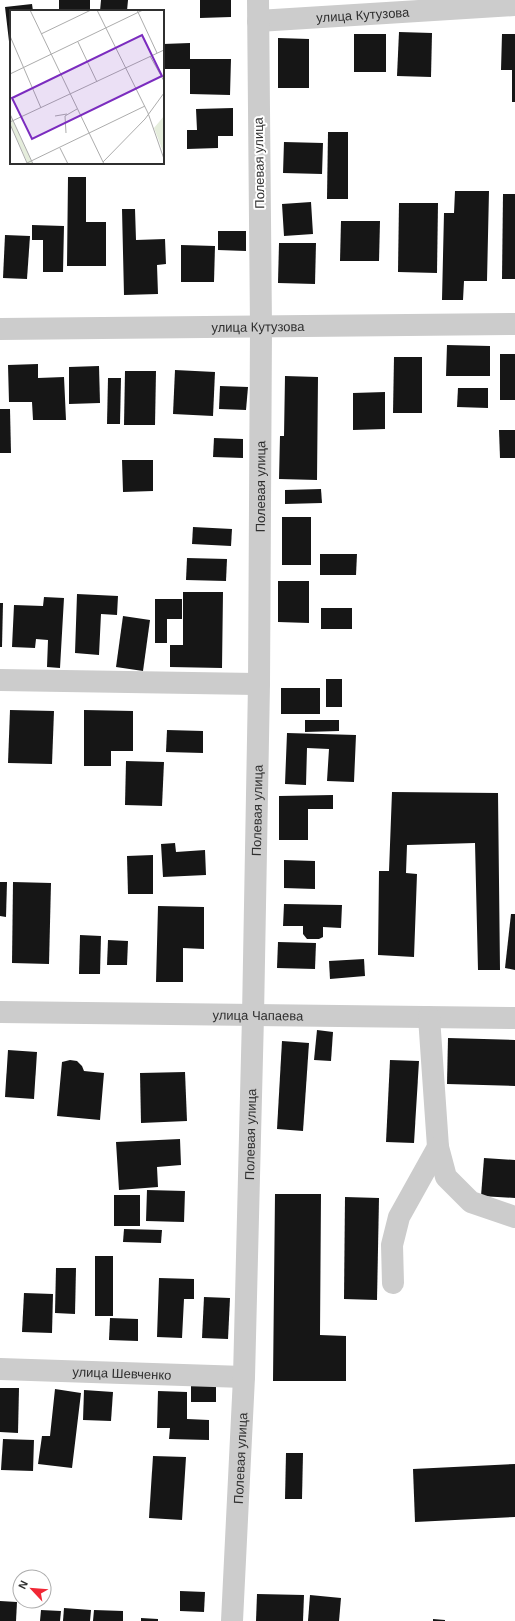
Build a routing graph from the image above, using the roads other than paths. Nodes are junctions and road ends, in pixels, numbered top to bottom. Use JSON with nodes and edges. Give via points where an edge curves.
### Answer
{"nodes":[{"id":1,"x":515,"y":5,"type":"edge"},
{"id":2,"x":258,"y":11,"type":"edge"},
{"id":3,"x":515,"y":324,"type":"edge"},
{"id":4,"x":261,"y":328,"type":"junction"},
{"id":5,"x":0,"y":329,"type":"edge"},
{"id":6,"x":0,"y":680,"type":"edge"},
{"id":7,"x":259,"y":684,"type":"junction"},
{"id":8,"x":0,"y":1012,"type":"edge"},
{"id":9,"x":254,"y":1016,"type":"junction"},
{"id":10,"x":429,"y":1017,"type":"junction"},
{"id":11,"x":515,"y":1018,"type":"edge"},
{"id":12,"x":438,"y":1147,"type":"junction"},
{"id":13,"x":515,"y":1217,"type":"edge"},
{"id":14,"x":393,"y":1283,"type":"dead end"},
{"id":15,"x":0,"y":1369,"type":"edge"},
{"id":16,"x":244,"y":1377,"type":"junction"},
{"id":17,"x":232,"y":1621,"type":"edge"}],
"edges":[{"from":1,"to":2,"type":"street","name":"улица Кутузова"},
{"from":2,"to":4,"type":"street","name":"Полевая улица"},
{"from":3,"to":4,"type":"street","name":"улица Кутузова"},
{"from":4,"to":5,"type":"street","name":"улица Кутузова"},
{"from":4,"to":7,"type":"street","name":"Полевая улица"},
{"from":6,"to":7,"type":"street"},
{"from":7,"to":9,"type":"street","name":"Полевая улица"},
{"from":8,"to":9,"type":"street","name":"улица Чапаева"},
{"from":9,"to":10,"type":"street","name":"улица Чапаева"},
{"from":9,"to":16,"type":"street","name":"Полевая улица"},
{"from":10,"to":11,"type":"street","name":"улица Чапаева"},
{"from":10,"to":12,"type":"street"},
{"from":12,"to":13,"type":"street","via":[[446,1177],[471,1202]]},
{"from":12,"to":14,"type":"street","via":[[399,1217],[392,1245]]},
{"from":15,"to":16,"type":"street","name":"улица Шевченко"},
{"from":16,"to":17,"type":"street","name":"Полевая улица"}]}
